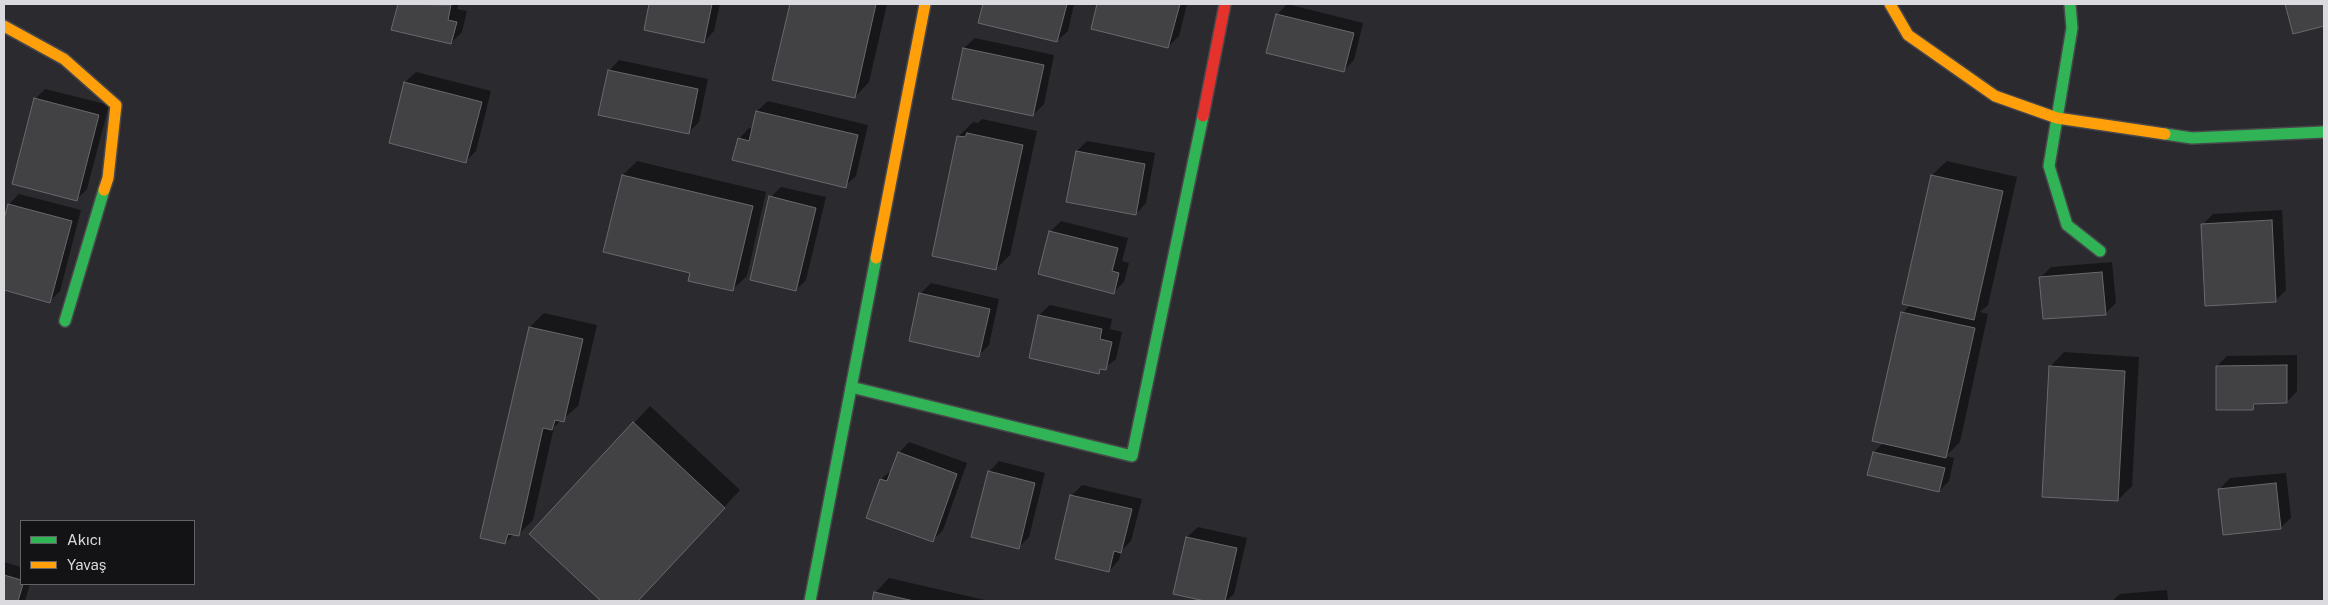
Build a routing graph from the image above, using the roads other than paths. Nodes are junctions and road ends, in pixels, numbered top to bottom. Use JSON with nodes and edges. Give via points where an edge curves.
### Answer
{"nodes":[{"id":1,"x":925,"y":4,"type":"edge"},
{"id":2,"x":1225,"y":4,"type":"edge"},
{"id":3,"x":1890,"y":4,"type":"edge"},
{"id":4,"x":2070,"y":4,"type":"edge"},
{"id":5,"x":4,"y":26,"type":"edge"},
{"id":6,"x":2057,"y":118,"type":"junction"},
{"id":7,"x":2324,"y":132,"type":"edge"},
{"id":8,"x":2100,"y":251,"type":"dead end"},
{"id":9,"x":65,"y":321,"type":"dead end"},
{"id":10,"x":851,"y":386,"type":"junction"},
{"id":11,"x":810,"y":601,"type":"edge"}],
"edges":[{"from":1,"to":10,"type":"street"},
{"from":2,"to":10,"type":"street","via":[[1132,456]]},
{"from":3,"to":6,"type":"street","via":[[1908,35],[1995,96]]},
{"from":4,"to":6,"type":"street","via":[[2072,28]]},
{"from":5,"to":9,"type":"street","via":[[64,59],[116,105],[108,178]]},
{"from":6,"to":7,"type":"street","via":[[2192,138]]},
{"from":6,"to":8,"type":"street","via":[[2049,166],[2067,225]]},
{"from":10,"to":11,"type":"street"}]}
